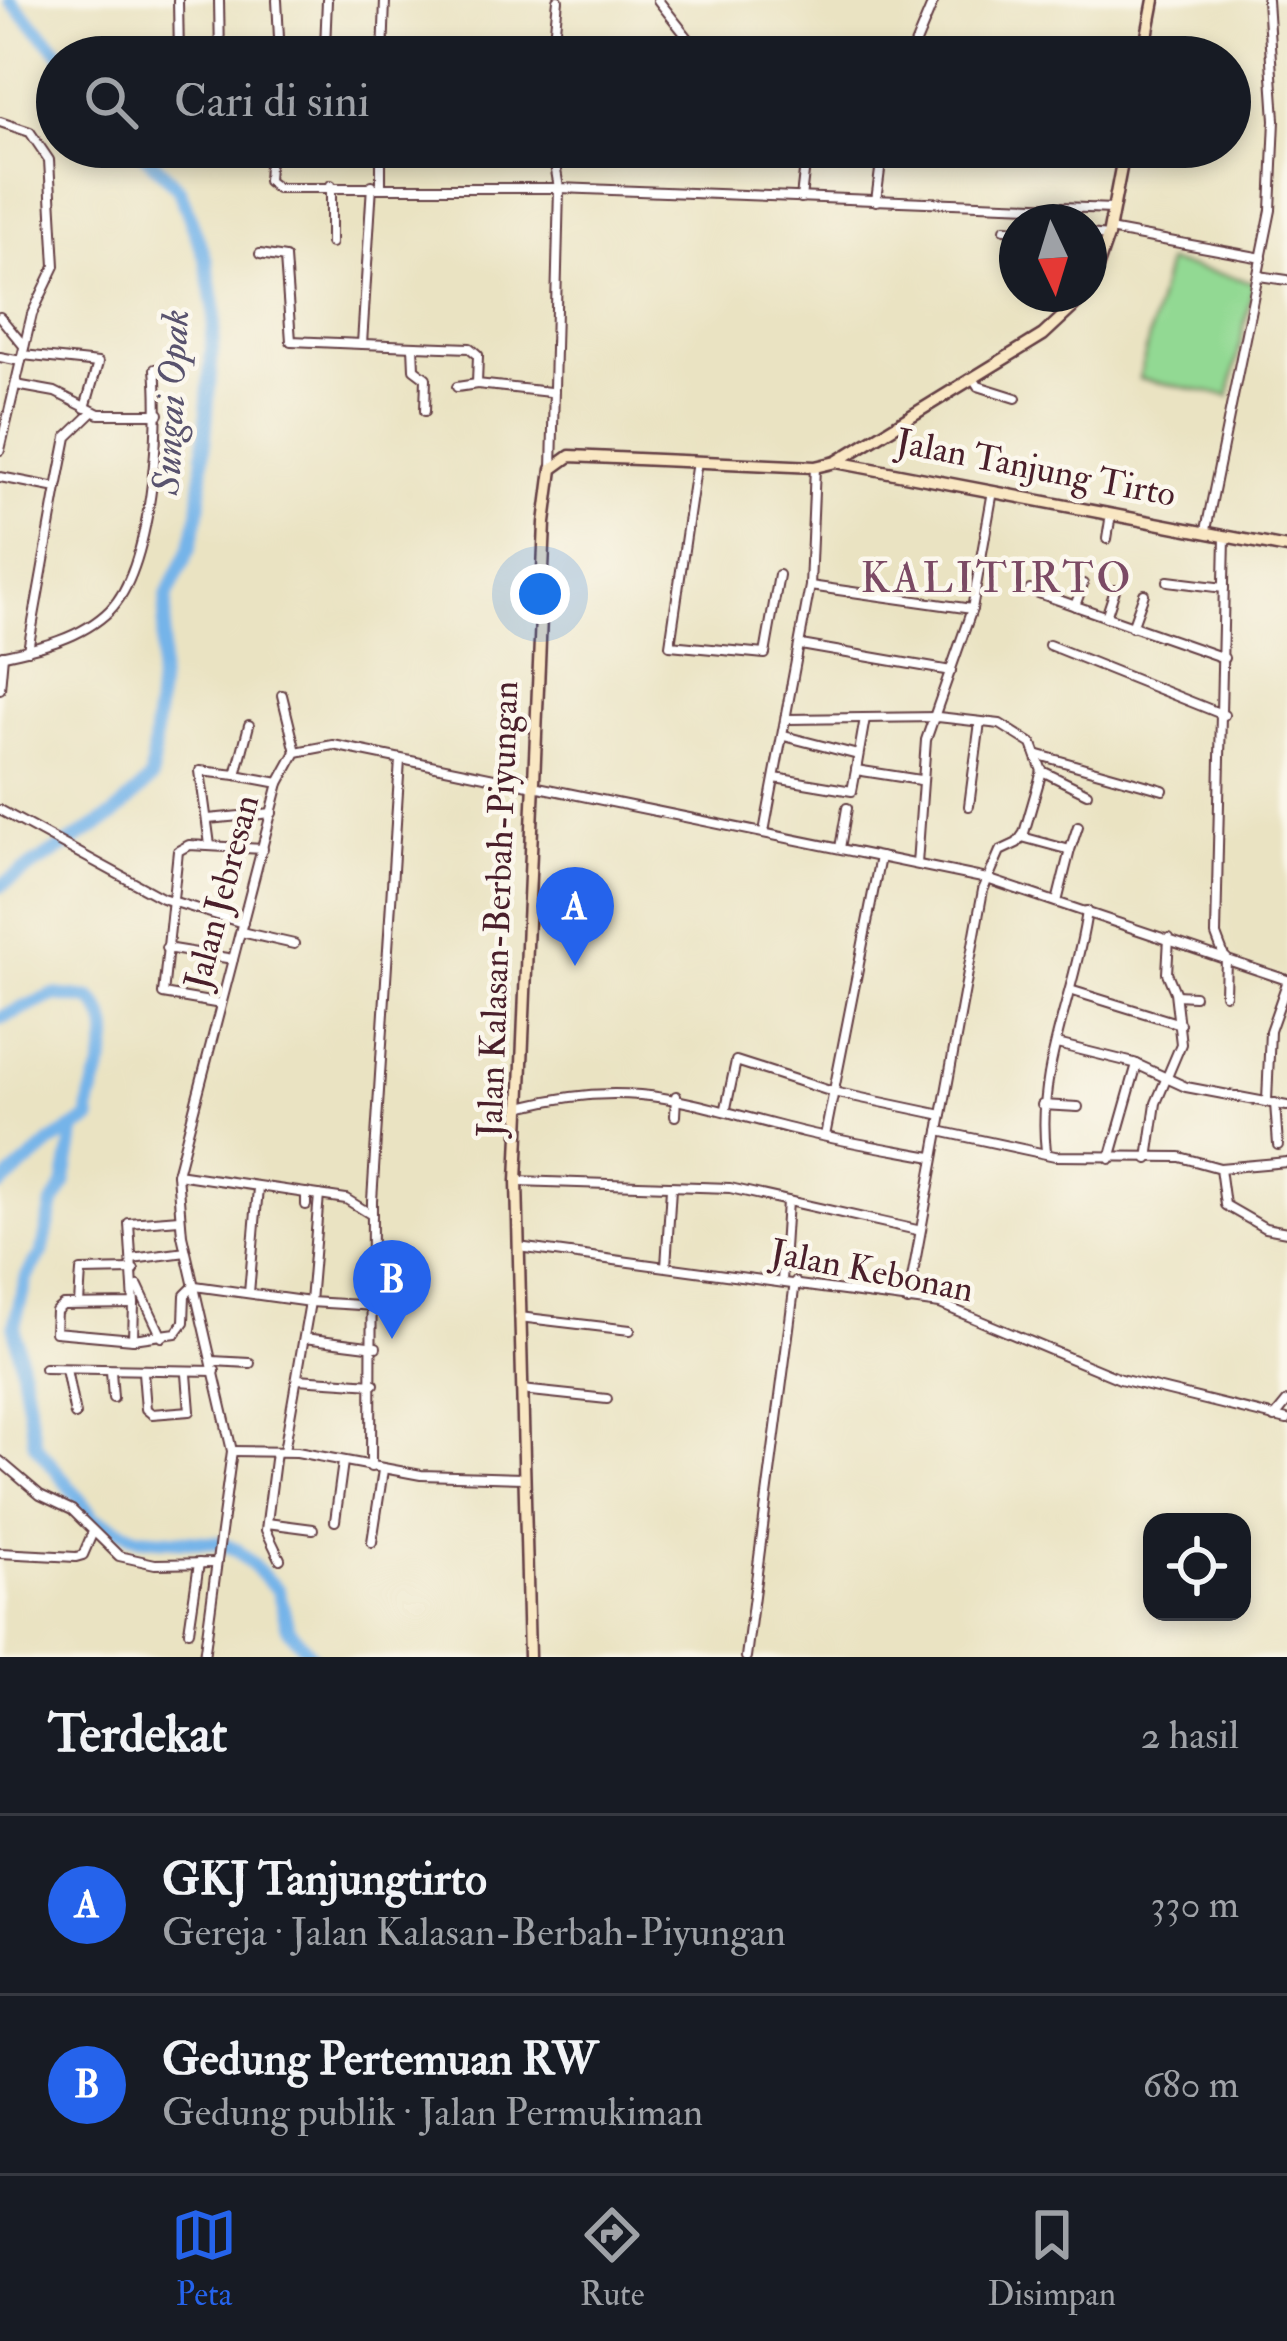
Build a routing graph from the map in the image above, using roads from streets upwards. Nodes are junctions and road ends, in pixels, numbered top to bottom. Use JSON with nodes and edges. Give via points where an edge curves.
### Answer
{"nodes":[{"id":1,"x":178,"y":0,"type":"edge"},
{"id":2,"x":219,"y":0,"type":"edge"},
{"id":3,"x":277,"y":0,"type":"edge"},
{"id":4,"x":327,"y":0,"type":"edge"},
{"id":5,"x":386,"y":0,"type":"edge"},
{"id":6,"x":558,"y":0,"type":"edge"},
{"id":7,"x":658,"y":0,"type":"edge"},
{"id":8,"x":934,"y":0,"type":"edge"},
{"id":9,"x":1154,"y":0,"type":"edge"},
{"id":10,"x":1267,"y":0,"type":"edge"},
{"id":11,"x":179,"y":36,"type":"edge"},
{"id":12,"x":220,"y":36,"type":"edge"},
{"id":13,"x":280,"y":36,"type":"edge"},
{"id":14,"x":325,"y":36,"type":"edge"},
{"id":15,"x":384,"y":36,"type":"edge"},
{"id":16,"x":554,"y":36,"type":"edge"},
{"id":17,"x":686,"y":36,"type":"edge"},
{"id":18,"x":919,"y":36,"type":"edge"},
{"id":19,"x":1147,"y":36,"type":"edge"},
{"id":20,"x":1271,"y":47,"type":"junction"},
{"id":21,"x":1287,"y":47,"type":"edge"},
{"id":22,"x":0,"y":122,"type":"edge"},
{"id":23,"x":36,"y":139,"type":"edge"},
{"id":24,"x":1272,"y":162,"type":"junction"},
{"id":25,"x":1287,"y":163,"type":"edge"},
{"id":26,"x":51,"y":168,"type":"edge"},
{"id":27,"x":272,"y":168,"type":"edge"},
{"id":28,"x":378,"y":168,"type":"edge"},
{"id":29,"x":556,"y":168,"type":"edge"},
{"id":30,"x":805,"y":168,"type":"edge"},
{"id":31,"x":880,"y":168,"type":"edge"},
{"id":32,"x":1121,"y":168,"type":"edge"},
{"id":33,"x":331,"y":185,"type":"junction"},
{"id":34,"x":376,"y":185,"type":"junction"},
{"id":35,"x":559,"y":188,"type":"junction"},
{"id":36,"x":801,"y":198,"type":"junction"},
{"id":37,"x":876,"y":201,"type":"junction"},
{"id":38,"x":1112,"y":209,"type":"junction"},
{"id":39,"x":1108,"y":233,"type":"junction"},
{"id":40,"x":1107,"y":236,"type":"edge"},
{"id":41,"x":331,"y":243,"type":"dead end"},
{"id":42,"x":260,"y":254,"type":"dead end"},
{"id":43,"x":1262,"y":258,"type":"junction"},
{"id":44,"x":1259,"y":276,"type":"junction"},
{"id":45,"x":1287,"y":280,"type":"edge"},
{"id":46,"x":1068,"y":312,"type":"edge"},
{"id":47,"x":0,"y":317,"type":"edge"},
{"id":48,"x":362,"y":344,"type":"junction"},
{"id":49,"x":413,"y":346,"type":"junction"},
{"id":50,"x":1,"y":354,"type":"edge"},
{"id":51,"x":23,"y":355,"type":"junction"},
{"id":52,"x":155,"y":369,"type":"dead end"},
{"id":53,"x":973,"y":378,"type":"junction"},
{"id":54,"x":477,"y":384,"type":"junction"},
{"id":55,"x":16,"y":385,"type":"junction"},
{"id":56,"x":457,"y":387,"type":"dead end"},
{"id":57,"x":550,"y":392,"type":"junction"},
{"id":58,"x":1016,"y":398,"type":"dead end"},
{"id":59,"x":89,"y":410,"type":"junction"},
{"id":60,"x":425,"y":411,"type":"dead end"},
{"id":61,"x":152,"y":414,"type":"junction"},
{"id":62,"x":0,"y":450,"type":"edge"},
{"id":63,"x":855,"y":451,"type":"junction"},
{"id":64,"x":697,"y":460,"type":"junction"},
{"id":65,"x":836,"y":462,"type":"junction"},
{"id":66,"x":857,"y":465,"type":"junction"},
{"id":67,"x":815,"y":467,"type":"junction"},
{"id":68,"x":552,"y":469,"type":"junction"},
{"id":69,"x":0,"y":477,"type":"edge"},
{"id":70,"x":57,"y":488,"type":"junction"},
{"id":71,"x":994,"y":490,"type":"junction"},
{"id":72,"x":1111,"y":513,"type":"junction"},
{"id":73,"x":1206,"y":530,"type":"junction"},
{"id":74,"x":1225,"y":537,"type":"junction"},
{"id":75,"x":1107,"y":539,"type":"dead end"},
{"id":76,"x":1287,"y":548,"type":"edge"},
{"id":77,"x":779,"y":575,"type":"dead end"},
{"id":78,"x":1168,"y":581,"type":"dead end"},
{"id":79,"x":1083,"y":584,"type":"dead end"},
{"id":80,"x":810,"y":586,"type":"junction"},
{"id":81,"x":1224,"y":588,"type":"junction"},
{"id":82,"x":1030,"y":590,"type":"dead end"},
{"id":83,"x":1114,"y":590,"type":"dead end"},
{"id":84,"x":1144,"y":594,"type":"dead end"},
{"id":85,"x":1075,"y":606,"type":"junction"},
{"id":86,"x":972,"y":609,"type":"junction"},
{"id":87,"x":1106,"y":617,"type":"junction"},
{"id":88,"x":1132,"y":627,"type":"junction"},
{"id":89,"x":801,"y":645,"type":"junction"},
{"id":90,"x":1049,"y":645,"type":"dead end"},
{"id":91,"x":28,"y":650,"type":"junction"},
{"id":92,"x":1,"y":655,"type":"edge"},
{"id":93,"x":1224,"y":658,"type":"junction"},
{"id":94,"x":952,"y":671,"type":"junction"},
{"id":95,"x":0,"y":689,"type":"edge"},
{"id":96,"x":282,"y":695,"type":"dead end"},
{"id":97,"x":1223,"y":715,"type":"junction"},
{"id":98,"x":938,"y":717,"type":"junction"},
{"id":99,"x":865,"y":718,"type":"junction"},
{"id":100,"x":788,"y":719,"type":"junction"},
{"id":101,"x":980,"y":722,"type":"junction"},
{"id":102,"x":249,"y":725,"type":"dead end"},
{"id":103,"x":784,"y":735,"type":"junction"},
{"id":104,"x":296,"y":752,"type":"junction"},
{"id":105,"x":1037,"y":754,"type":"junction"},
{"id":106,"x":859,"y":755,"type":"junction"},
{"id":107,"x":400,"y":760,"type":"junction"},
{"id":108,"x":856,"y":770,"type":"junction"},
{"id":109,"x":1042,"y":771,"type":"junction"},
{"id":110,"x":236,"y":775,"type":"junction"},
{"id":111,"x":775,"y":778,"type":"junction"},
{"id":112,"x":920,"y":780,"type":"junction"},
{"id":113,"x":279,"y":783,"type":"junction"},
{"id":114,"x":533,"y":788,"type":"junction"},
{"id":115,"x":1163,"y":790,"type":"dead end"},
{"id":116,"x":1087,"y":793,"type":"dead end"},
{"id":117,"x":969,"y":806,"type":"dead end"},
{"id":118,"x":847,"y":808,"type":"dead end"},
{"id":119,"x":0,"y":809,"type":"edge"},
{"id":120,"x":272,"y":813,"type":"junction"},
{"id":121,"x":207,"y":819,"type":"junction"},
{"id":122,"x":1078,"y":826,"type":"dead end"},
{"id":123,"x":764,"y":832,"type":"junction"},
{"id":124,"x":1022,"y":837,"type":"junction"},
{"id":125,"x":210,"y":845,"type":"junction"},
{"id":126,"x":840,"y":848,"type":"junction"},
{"id":127,"x":263,"y":849,"type":"junction"},
{"id":128,"x":1070,"y":850,"type":"junction"},
{"id":129,"x":880,"y":856,"type":"junction"},
{"id":130,"x":916,"y":864,"type":"junction"},
{"id":131,"x":987,"y":879,"type":"junction"},
{"id":132,"x":1057,"y":902,"type":"junction"},
{"id":133,"x":172,"y":903,"type":"junction"},
{"id":134,"x":1087,"y":911,"type":"junction"},
{"id":135,"x":242,"y":927,"type":"junction"},
{"id":136,"x":1216,"y":935,"type":"junction"},
{"id":137,"x":1169,"y":938,"type":"junction"},
{"id":138,"x":294,"y":944,"type":"dead end"},
{"id":139,"x":1196,"y":947,"type":"junction"},
{"id":140,"x":166,"y":948,"type":"junction"},
{"id":141,"x":1226,"y":957,"type":"junction"},
{"id":142,"x":233,"y":958,"type":"junction"},
{"id":143,"x":1287,"y":982,"type":"edge"},
{"id":144,"x":1073,"y":991,"type":"junction"},
{"id":145,"x":1225,"y":994,"type":"dead end"},
{"id":146,"x":1176,"y":995,"type":"junction"},
{"id":147,"x":1194,"y":996,"type":"dead end"},
{"id":148,"x":221,"y":1004,"type":"junction"},
{"id":149,"x":1180,"y":1024,"type":"junction"},
{"id":150,"x":1057,"y":1044,"type":"junction"},
{"id":151,"x":1137,"y":1064,"type":"junction"},
{"id":152,"x":1168,"y":1078,"type":"junction"},
{"id":153,"x":833,"y":1092,"type":"junction"},
{"id":154,"x":676,"y":1096,"type":"junction"},
{"id":155,"x":1271,"y":1102,"type":"junction"},
{"id":156,"x":1042,"y":1106,"type":"junction"},
{"id":157,"x":1287,"y":1106,"type":"edge"},
{"id":158,"x":520,"y":1107,"type":"junction"},
{"id":159,"x":1078,"y":1107,"type":"dead end"},
{"id":160,"x":726,"y":1108,"type":"junction"},
{"id":161,"x":942,"y":1115,"type":"junction"},
{"id":162,"x":675,"y":1116,"type":"dead end"},
{"id":163,"x":939,"y":1131,"type":"junction"},
{"id":164,"x":825,"y":1136,"type":"junction"},
{"id":165,"x":1278,"y":1145,"type":"dead end"},
{"id":166,"x":1046,"y":1151,"type":"junction"},
{"id":167,"x":932,"y":1157,"type":"junction"},
{"id":168,"x":1110,"y":1159,"type":"junction"},
{"id":169,"x":1148,"y":1160,"type":"junction"},
{"id":170,"x":1287,"y":1162,"type":"edge"},
{"id":171,"x":1220,"y":1168,"type":"junction"},
{"id":172,"x":177,"y":1174,"type":"junction"},
{"id":173,"x":517,"y":1181,"type":"junction"},
{"id":174,"x":258,"y":1188,"type":"junction"},
{"id":175,"x":671,"y":1188,"type":"junction"},
{"id":176,"x":307,"y":1193,"type":"junction"},
{"id":177,"x":319,"y":1195,"type":"junction"},
{"id":178,"x":787,"y":1201,"type":"junction"},
{"id":179,"x":306,"y":1205,"type":"dead end"},
{"id":180,"x":372,"y":1215,"type":"junction"},
{"id":181,"x":179,"y":1219,"type":"junction"},
{"id":182,"x":917,"y":1230,"type":"junction"},
{"id":183,"x":1287,"y":1232,"type":"edge"},
{"id":184,"x":516,"y":1246,"type":"junction"},
{"id":185,"x":186,"y":1252,"type":"junction"},
{"id":186,"x":132,"y":1259,"type":"junction"},
{"id":187,"x":666,"y":1266,"type":"junction"},
{"id":188,"x":135,"y":1275,"type":"junction"},
{"id":189,"x":782,"y":1281,"type":"junction"},
{"id":190,"x":795,"y":1282,"type":"junction"},
{"id":191,"x":194,"y":1286,"type":"junction"},
{"id":192,"x":249,"y":1293,"type":"junction"},
{"id":193,"x":908,"y":1301,"type":"junction"},
{"id":194,"x":310,"y":1302,"type":"junction"},
{"id":195,"x":79,"y":1304,"type":"junction"},
{"id":196,"x":134,"y":1304,"type":"junction"},
{"id":197,"x":376,"y":1306,"type":"junction"},
{"id":198,"x":518,"y":1317,"type":"junction"},
{"id":199,"x":630,"y":1330,"type":"dead end"},
{"id":200,"x":162,"y":1338,"type":"junction"},
{"id":201,"x":304,"y":1338,"type":"junction"},
{"id":202,"x":134,"y":1339,"type":"junction"},
{"id":203,"x":376,"y":1347,"type":"junction"},
{"id":204,"x":250,"y":1363,"type":"dead end"},
{"id":205,"x":213,"y":1366,"type":"junction"},
{"id":206,"x":45,"y":1368,"type":"dead end"},
{"id":207,"x":66,"y":1369,"type":"junction"},
{"id":208,"x":111,"y":1371,"type":"junction"},
{"id":209,"x":143,"y":1372,"type":"junction"},
{"id":210,"x":187,"y":1374,"type":"junction"},
{"id":211,"x":297,"y":1379,"type":"junction"},
{"id":212,"x":374,"y":1384,"type":"junction"},
{"id":213,"x":520,"y":1389,"type":"junction"},
{"id":214,"x":113,"y":1398,"type":"dead end"},
{"id":215,"x":607,"y":1400,"type":"dead end"},
{"id":216,"x":1287,"y":1402,"type":"edge"},
{"id":217,"x":75,"y":1415,"type":"dead end"},
{"id":218,"x":1274,"y":1418,"type":"junction"},
{"id":219,"x":1287,"y":1420,"type":"edge"},
{"id":220,"x":232,"y":1451,"type":"junction"},
{"id":221,"x":280,"y":1452,"type":"junction"},
{"id":222,"x":0,"y":1461,"type":"edge"},
{"id":223,"x":343,"y":1462,"type":"junction"},
{"id":224,"x":371,"y":1468,"type":"junction"},
{"id":225,"x":383,"y":1470,"type":"junction"},
{"id":226,"x":524,"y":1478,"type":"junction"},
{"id":227,"x":335,"y":1521,"type":"dead end"},
{"id":228,"x":267,"y":1523,"type":"junction"},
{"id":229,"x":313,"y":1529,"type":"dead end"},
{"id":230,"x":92,"y":1533,"type":"junction"},
{"id":231,"x":372,"y":1542,"type":"dead end"},
{"id":232,"x":0,"y":1553,"type":"edge"},
{"id":233,"x":280,"y":1559,"type":"dead end"},
{"id":234,"x":217,"y":1560,"type":"junction"},
{"id":235,"x":199,"y":1563,"type":"junction"},
{"id":236,"x":189,"y":1631,"type":"dead end"},
{"id":237,"x":204,"y":1657,"type":"edge"},
{"id":238,"x":529,"y":1657,"type":"edge"},
{"id":239,"x":746,"y":1657,"type":"edge"}],
"edges":[{"from":1,"to":11,"type":"street"},
{"from":2,"to":12,"type":"street"},
{"from":3,"to":13,"type":"street"},
{"from":4,"to":14,"type":"street"},
{"from":5,"to":15,"type":"street"},
{"from":6,"to":16,"type":"street"},
{"from":7,"to":17,"type":"street"},
{"from":8,"to":18,"type":"street"},
{"from":9,"to":19,"type":"street"},
{"from":10,"to":20,"type":"street"},
{"from":20,"to":21,"type":"street"},
{"from":20,"to":24,"type":"street"},
{"from":22,"to":23,"type":"street"},
{"from":24,"to":25,"type":"street"},
{"from":24,"to":43,"type":"street"},
{"from":26,"to":51,"type":"street","via":[[56,266]]},
{"from":27,"to":33,"type":"street","via":[[272,188]]},
{"from":28,"to":34,"type":"street"},
{"from":29,"to":35,"type":"street"},
{"from":30,"to":36,"type":"street"},
{"from":31,"to":37,"type":"street"},
{"from":32,"to":38,"type":"street"},
{"from":33,"to":34,"type":"street"},
{"from":33,"to":41,"type":"street"},
{"from":34,"to":35,"type":"street"},
{"from":34,"to":48,"type":"street"},
{"from":35,"to":36,"type":"street"},
{"from":35,"to":57,"type":"street"},
{"from":36,"to":37,"type":"street"},
{"from":37,"to":38,"type":"street"},
{"from":38,"to":39,"type":"street"},
{"from":39,"to":40,"type":"street"},
{"from":39,"to":43,"type":"street"},
{"from":42,"to":48,"type":"street","via":[[285,258],[291,341]]},
{"from":43,"to":44,"type":"street"},
{"from":44,"to":45,"type":"street"},
{"from":44,"to":73,"type":"street"},
{"from":46,"to":53,"type":"street"},
{"from":47,"to":51,"type":"street"},
{"from":48,"to":49,"type":"street"},
{"from":49,"to":54,"type":"street","via":[[472,349]]},
{"from":49,"to":60,"type":"street"},
{"from":50,"to":51,"type":"street"},
{"from":51,"to":55,"type":"street"},
{"from":51,"to":59,"type":"street","via":[[98,363]]},
{"from":52,"to":61,"type":"street"},
{"from":53,"to":58,"type":"street"},
{"from":53,"to":63,"type":"street"},
{"from":54,"to":56,"type":"street"},
{"from":54,"to":57,"type":"street"},
{"from":55,"to":59,"type":"street","via":[[55,392]]},
{"from":55,"to":62,"type":"street"},
{"from":57,"to":68,"type":"street"},
{"from":59,"to":61,"type":"street"},
{"from":59,"to":70,"type":"street","via":[[68,437]]},
{"from":61,"to":91,"type":"street","via":[[155,473],[118,600],[88,626]]},
{"from":63,"to":65,"type":"street"},
{"from":63,"to":66,"type":"street"},
{"from":64,"to":67,"type":"street"},
{"from":64,"to":68,"type":"street","via":[[570,456]]},
{"from":64,"to":77,"type":"street","via":[[670,644],[765,654]]},
{"from":65,"to":66,"type":"street","name":"Jalan Tanjung Tirto"},
{"from":65,"to":67,"type":"street"},
{"from":66,"to":71,"type":"street","name":"Jalan Tanjung Tirto"},
{"from":67,"to":80,"type":"street"},
{"from":68,"to":114,"type":"street","name":"Jalan Kalasan-Berbah-Piyungan"},
{"from":69,"to":70,"type":"street"},
{"from":70,"to":91,"type":"street"},
{"from":71,"to":72,"type":"street","name":"Jalan Tanjung Tirto"},
{"from":71,"to":86,"type":"street"},
{"from":72,"to":73,"type":"street","name":"Jalan Tanjung Tirto"},
{"from":72,"to":75,"type":"street"},
{"from":73,"to":74,"type":"street","name":"Jalan Tanjung Tirto"},
{"from":74,"to":76,"type":"street","name":"Jalan Tanjung Tirto"},
{"from":74,"to":81,"type":"street"},
{"from":78,"to":81,"type":"street"},
{"from":79,"to":85,"type":"street"},
{"from":80,"to":86,"type":"street"},
{"from":80,"to":89,"type":"street"},
{"from":81,"to":93,"type":"street"},
{"from":82,"to":85,"type":"street"},
{"from":83,"to":87,"type":"street"},
{"from":84,"to":88,"type":"street"},
{"from":85,"to":87,"type":"street"},
{"from":86,"to":94,"type":"street"},
{"from":87,"to":88,"type":"street"},
{"from":88,"to":93,"type":"street"},
{"from":89,"to":94,"type":"street"},
{"from":89,"to":100,"type":"street"},
{"from":90,"to":97,"type":"street"},
{"from":91,"to":92,"type":"street"},
{"from":92,"to":95,"type":"street"},
{"from":93,"to":97,"type":"street"},
{"from":94,"to":98,"type":"street"},
{"from":96,"to":104,"type":"street"},
{"from":97,"to":136,"type":"street"},
{"from":98,"to":99,"type":"street"},
{"from":98,"to":101,"type":"street"},
{"from":98,"to":112,"type":"street"},
{"from":99,"to":100,"type":"street"},
{"from":99,"to":106,"type":"street"},
{"from":100,"to":103,"type":"street"},
{"from":101,"to":105,"type":"street","via":[[1011,728]]},
{"from":101,"to":117,"type":"street"},
{"from":102,"to":110,"type":"street"},
{"from":103,"to":106,"type":"street"},
{"from":103,"to":111,"type":"street"},
{"from":104,"to":107,"type":"street","via":[[333,745]]},
{"from":104,"to":113,"type":"street","name":"Jalan Jebresan"},
{"from":105,"to":109,"type":"street"},
{"from":105,"to":115,"type":"street"},
{"from":106,"to":108,"type":"street"},
{"from":107,"to":114,"type":"street"},
{"from":107,"to":180,"type":"street"},
{"from":108,"to":111,"type":"street","via":[[852,791]]},
{"from":108,"to":112,"type":"street"},
{"from":109,"to":116,"type":"street"},
{"from":109,"to":124,"type":"street"},
{"from":110,"to":113,"type":"street"},
{"from":110,"to":121,"type":"street","via":[[200,772]]},
{"from":111,"to":123,"type":"street"},
{"from":112,"to":130,"type":"street"},
{"from":113,"to":120,"type":"street","name":"Jalan Jebresan"},
{"from":114,"to":123,"type":"street"},
{"from":114,"to":158,"type":"street","name":"Jalan Kalasan-Berbah-Piyungan"},
{"from":118,"to":126,"type":"street"},
{"from":119,"to":133,"type":"street"},
{"from":120,"to":121,"type":"street"},
{"from":120,"to":127,"type":"street","name":"Jalan Jebresan"},
{"from":121,"to":125,"type":"street"},
{"from":122,"to":128,"type":"street"},
{"from":123,"to":126,"type":"street"},
{"from":124,"to":128,"type":"street"},
{"from":124,"to":131,"type":"street","via":[[1000,851]]},
{"from":125,"to":127,"type":"street"},
{"from":125,"to":133,"type":"street","via":[[180,847]]},
{"from":126,"to":129,"type":"street"},
{"from":127,"to":135,"type":"street","name":"Jalan Jebresan"},
{"from":128,"to":132,"type":"street"},
{"from":129,"to":130,"type":"street"},
{"from":129,"to":153,"type":"street"},
{"from":130,"to":131,"type":"street"},
{"from":131,"to":132,"type":"street"},
{"from":131,"to":161,"type":"street"},
{"from":132,"to":134,"type":"street"},
{"from":133,"to":135,"type":"street"},
{"from":133,"to":140,"type":"street"},
{"from":134,"to":137,"type":"street"},
{"from":134,"to":144,"type":"street"},
{"from":135,"to":138,"type":"street"},
{"from":135,"to":142,"type":"street","name":"Jalan Jebresan"},
{"from":136,"to":139,"type":"street"},
{"from":136,"to":141,"type":"street"},
{"from":137,"to":139,"type":"street"},
{"from":137,"to":146,"type":"street","via":[[1167,973]]},
{"from":139,"to":141,"type":"street"},
{"from":140,"to":142,"type":"street"},
{"from":140,"to":148,"type":"street","via":[[163,994]]},
{"from":141,"to":143,"type":"street"},
{"from":141,"to":145,"type":"street"},
{"from":142,"to":148,"type":"street","name":"Jalan Jebresan"},
{"from":143,"to":155,"type":"street","via":[[1270,1031]]},
{"from":144,"to":149,"type":"street"},
{"from":144,"to":150,"type":"street"},
{"from":146,"to":147,"type":"street"},
{"from":146,"to":149,"type":"street"},
{"from":148,"to":172,"type":"street","name":"Jalan Jebresan"},
{"from":149,"to":152,"type":"street","via":[[1180,1055]]},
{"from":150,"to":151,"type":"street"},
{"from":150,"to":156,"type":"street"},
{"from":151,"to":152,"type":"street"},
{"from":151,"to":168,"type":"street"},
{"from":152,"to":155,"type":"street"},
{"from":152,"to":169,"type":"street"},
{"from":153,"to":160,"type":"street","via":[[736,1061]]},
{"from":153,"to":161,"type":"street"},
{"from":153,"to":164,"type":"street"},
{"from":154,"to":158,"type":"street","via":[[574,1094]]},
{"from":154,"to":160,"type":"street"},
{"from":154,"to":162,"type":"street"},
{"from":155,"to":157,"type":"street"},
{"from":155,"to":165,"type":"street"},
{"from":156,"to":159,"type":"street"},
{"from":156,"to":166,"type":"street"},
{"from":158,"to":173,"type":"street","name":"Jalan Kalasan-Berbah-Piyungan"},
{"from":160,"to":164,"type":"street"},
{"from":161,"to":163,"type":"street"},
{"from":163,"to":166,"type":"street"},
{"from":163,"to":167,"type":"street"},
{"from":164,"to":167,"type":"street"},
{"from":166,"to":168,"type":"street"},
{"from":167,"to":182,"type":"street"},
{"from":168,"to":169,"type":"street"},
{"from":169,"to":171,"type":"street","via":[[1180,1157]]},
{"from":170,"to":171,"type":"street"},
{"from":171,"to":183,"type":"street","via":[[1225,1205]]},
{"from":172,"to":174,"type":"street"},
{"from":172,"to":181,"type":"street","name":"Jalan Jebresan"},
{"from":173,"to":175,"type":"street"},
{"from":173,"to":184,"type":"street","name":"Jalan Kalasan-Berbah-Piyungan"},
{"from":174,"to":176,"type":"street"},
{"from":174,"to":192,"type":"street"},
{"from":175,"to":178,"type":"street","via":[[730,1188]]},
{"from":175,"to":187,"type":"street"},
{"from":176,"to":177,"type":"street"},
{"from":176,"to":179,"type":"street"},
{"from":177,"to":180,"type":"street"},
{"from":177,"to":194,"type":"street"},
{"from":178,"to":182,"type":"street"},
{"from":178,"to":189,"type":"street"},
{"from":180,"to":197,"type":"street"},
{"from":181,"to":185,"type":"street","name":"Jalan Jebresan"},
{"from":181,"to":186,"type":"street","via":[[129,1223]]},
{"from":182,"to":193,"type":"street"},
{"from":184,"to":187,"type":"street","name":"Jalan Kebonan"},
{"from":184,"to":198,"type":"street","name":"Jalan Kalasan-Berbah-Piyungan"},
{"from":185,"to":186,"type":"street"},
{"from":185,"to":191,"type":"street","name":"Jalan Jebresan"},
{"from":186,"to":188,"type":"street"},
{"from":187,"to":189,"type":"street","name":"Jalan Kebonan"},
{"from":188,"to":195,"type":"street","via":[[81,1271]]},
{"from":188,"to":196,"type":"street"},
{"from":188,"to":200,"type":"street"},
{"from":189,"to":190,"type":"street","name":"Jalan Kebonan"},
{"from":190,"to":193,"type":"street","name":"Jalan Kebonan"},
{"from":190,"to":239,"type":"street"},
{"from":191,"to":192,"type":"street"},
{"from":191,"to":200,"type":"street","via":[[185,1295],[182,1327]]},
{"from":191,"to":205,"type":"street","name":"Jalan Jebresan"},
{"from":192,"to":194,"type":"street"},
{"from":193,"to":218,"type":"street","name":"Jalan Kebonan","via":[[960,1309],[1120,1379]]},
{"from":194,"to":197,"type":"street"},
{"from":194,"to":201,"type":"street"},
{"from":195,"to":196,"type":"street"},
{"from":195,"to":202,"type":"street","via":[[57,1308],[56,1334]]},
{"from":196,"to":202,"type":"street"},
{"from":197,"to":203,"type":"street"},
{"from":198,"to":199,"type":"street"},
{"from":198,"to":213,"type":"street","name":"Jalan Kalasan-Berbah-Piyungan"},
{"from":200,"to":202,"type":"street"},
{"from":201,"to":203,"type":"street"},
{"from":201,"to":211,"type":"street"},
{"from":203,"to":212,"type":"street"},
{"from":204,"to":205,"type":"street"},
{"from":205,"to":210,"type":"street"},
{"from":205,"to":220,"type":"street","name":"Jalan Jebresan"},
{"from":206,"to":207,"type":"street"},
{"from":207,"to":208,"type":"street"},
{"from":207,"to":217,"type":"street"},
{"from":208,"to":209,"type":"street"},
{"from":208,"to":214,"type":"street"},
{"from":209,"to":210,"type":"street"},
{"from":209,"to":210,"type":"street","via":[[152,1414],[190,1411]]},
{"from":211,"to":212,"type":"street"},
{"from":211,"to":221,"type":"street"},
{"from":212,"to":224,"type":"street"},
{"from":213,"to":215,"type":"street"},
{"from":213,"to":226,"type":"street","name":"Jalan Kalasan-Berbah-Piyungan"},
{"from":216,"to":218,"type":"street"},
{"from":218,"to":219,"type":"street","name":"Jalan Kebonan"},
{"from":220,"to":221,"type":"street"},
{"from":220,"to":234,"type":"street"},
{"from":221,"to":223,"type":"street"},
{"from":221,"to":228,"type":"street"},
{"from":222,"to":230,"type":"street"},
{"from":223,"to":224,"type":"street"},
{"from":223,"to":227,"type":"street"},
{"from":224,"to":225,"type":"street"},
{"from":225,"to":226,"type":"street"},
{"from":225,"to":231,"type":"street"},
{"from":226,"to":238,"type":"street","name":"Jalan Kalasan-Berbah-Piyungan"},
{"from":228,"to":229,"type":"street"},
{"from":228,"to":233,"type":"street"},
{"from":230,"to":232,"type":"street","via":[[83,1556]]},
{"from":230,"to":235,"type":"street","via":[[131,1560]]},
{"from":234,"to":235,"type":"street"},
{"from":234,"to":237,"type":"street"},
{"from":235,"to":236,"type":"street"}]}
